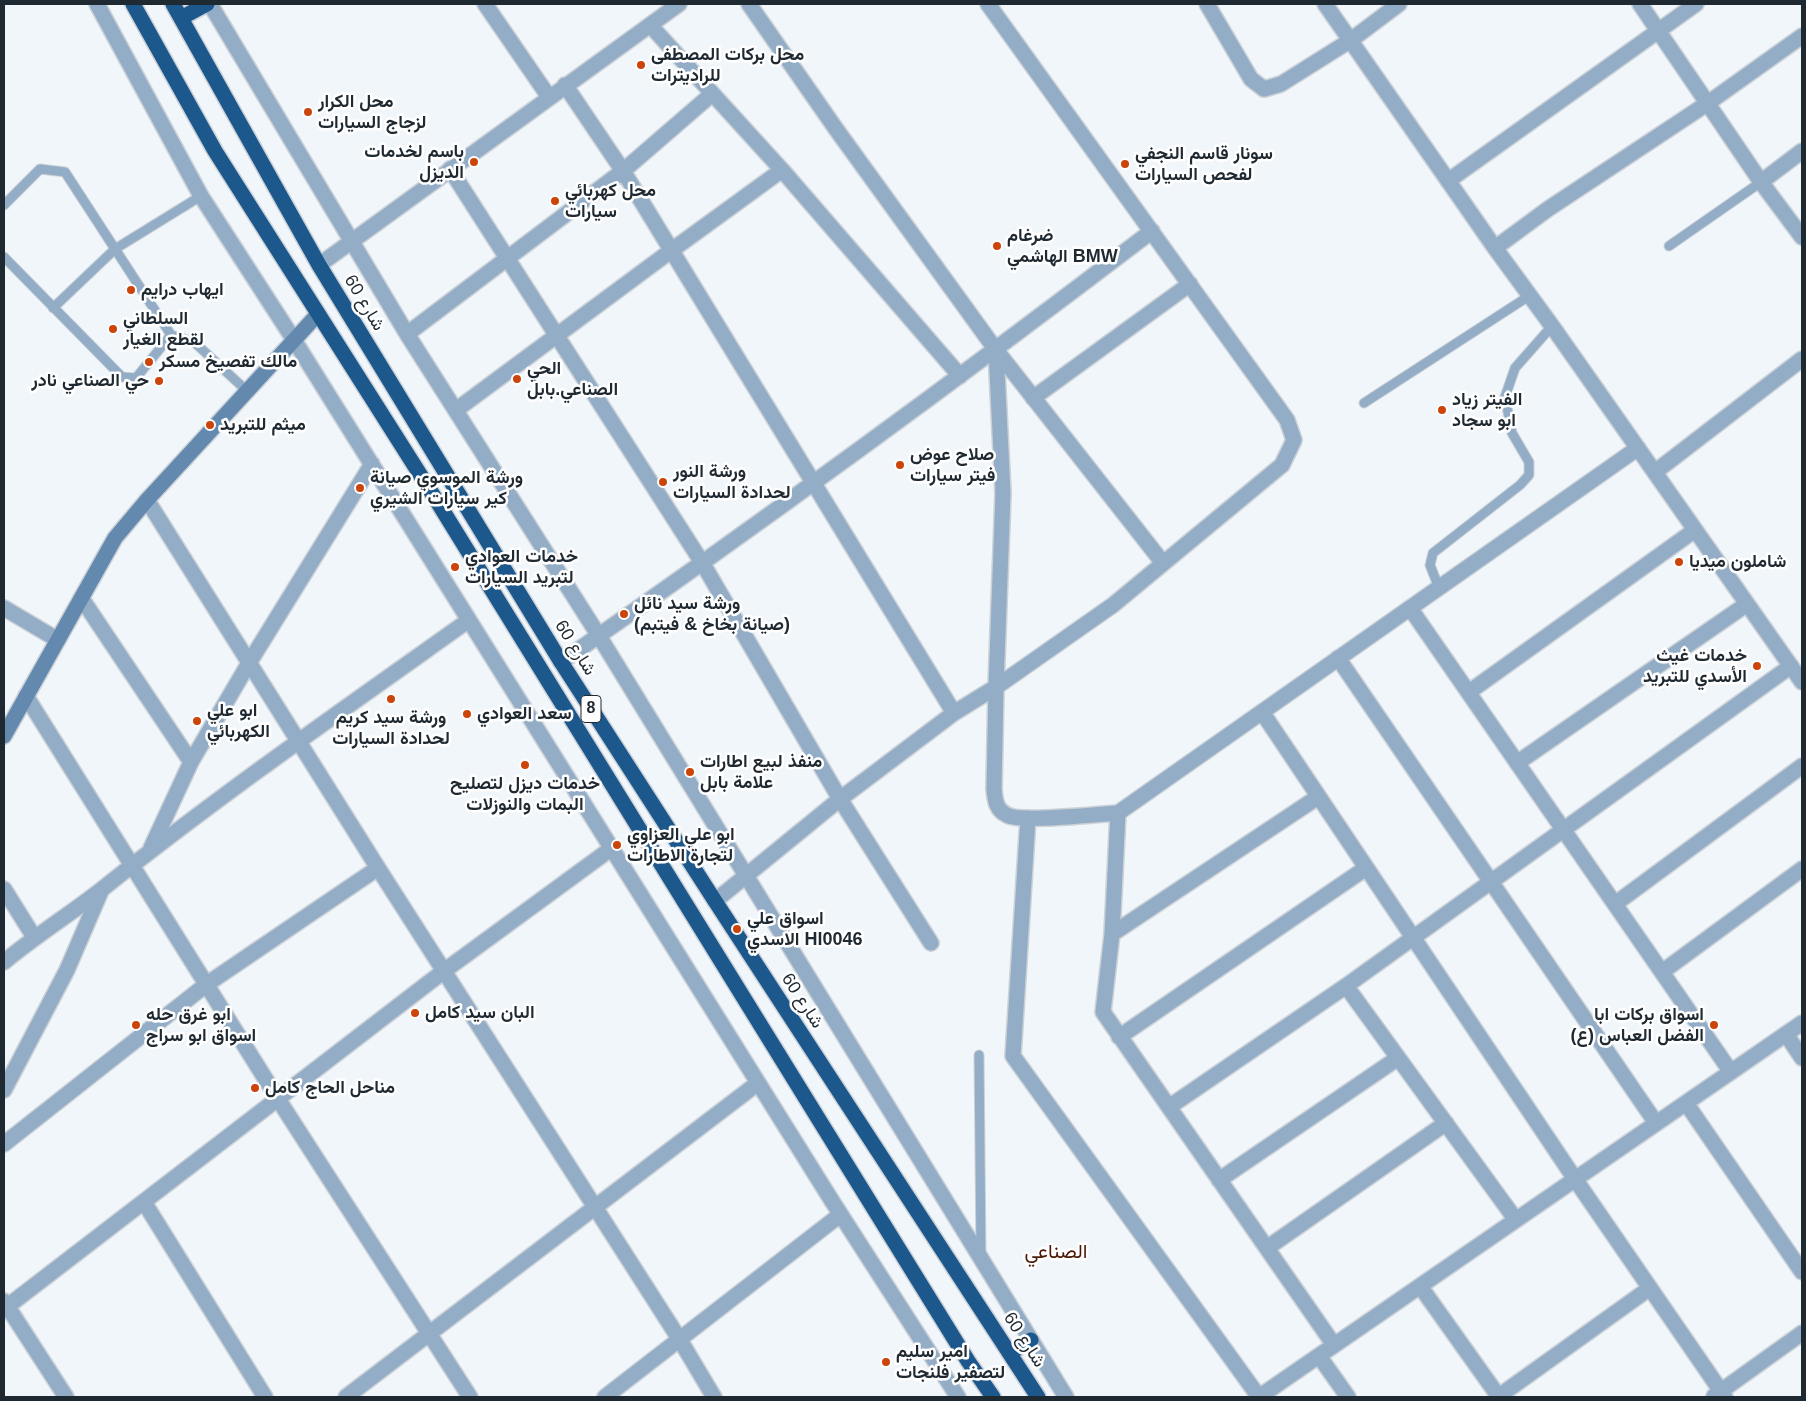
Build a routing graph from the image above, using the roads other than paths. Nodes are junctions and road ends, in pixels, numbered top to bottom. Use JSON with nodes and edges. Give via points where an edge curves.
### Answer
{"nodes":[{"id":1,"x":97,"y":4,"type":"edge"},
{"id":2,"x":133,"y":4,"type":"edge"},
{"id":3,"x":173,"y":4,"type":"edge"},
{"id":4,"x":209,"y":4,"type":"edge"},
{"id":5,"x":485,"y":4,"type":"edge"},
{"id":6,"x":679,"y":4,"type":"edge"},
{"id":7,"x":749,"y":4,"type":"edge"},
{"id":8,"x":988,"y":4,"type":"edge"},
{"id":9,"x":1207,"y":4,"type":"edge"},
{"id":10,"x":1325,"y":4,"type":"edge"},
{"id":11,"x":1399,"y":4,"type":"edge"},
{"id":12,"x":1640,"y":4,"type":"edge"},
{"id":13,"x":1696,"y":4,"type":"edge"},
{"id":14,"x":180,"y":18,"type":"junction"},
{"id":15,"x":650,"y":25,"type":"junction"},
{"id":16,"x":1660,"y":30,"type":"junction"},
{"id":17,"x":1802,"y":36,"type":"edge"},
{"id":18,"x":1351,"y":40,"type":"junction"},
{"id":19,"x":566,"y":85,"type":"junction"},
{"id":20,"x":712,"y":94,"type":"junction"},
{"id":21,"x":549,"y":98,"type":"junction"},
{"id":22,"x":1708,"y":103,"type":"junction"},
{"id":23,"x":1802,"y":151,"type":"edge"},
{"id":24,"x":450,"y":169,"type":"junction"},
{"id":25,"x":782,"y":170,"type":"junction"},
{"id":26,"x":624,"y":171,"type":"junction"},
{"id":27,"x":1448,"y":181,"type":"junction"},
{"id":28,"x":1761,"y":182,"type":"junction"},
{"id":29,"x":201,"y":196,"type":"junction"},
{"id":30,"x":4,"y":205,"type":"edge"},
{"id":31,"x":1152,"y":232,"type":"junction"},
{"id":32,"x":1802,"y":237,"type":"edge"},
{"id":33,"x":352,"y":243,"type":"junction"},
{"id":34,"x":1669,"y":246,"type":"dead end"},
{"id":35,"x":115,"y":248,"type":"junction"},
{"id":36,"x":1495,"y":248,"type":"junction"},
{"id":37,"x":672,"y":250,"type":"junction"},
{"id":38,"x":4,"y":257,"type":"edge"},
{"id":39,"x":507,"y":258,"type":"junction"},
{"id":40,"x":320,"y":265,"type":"junction"},
{"id":41,"x":1190,"y":284,"type":"junction"},
{"id":42,"x":1529,"y":296,"type":"junction"},
{"id":43,"x":53,"y":308,"type":"junction"},
{"id":44,"x":318,"y":314,"type":"junction"},
{"id":45,"x":1552,"y":326,"type":"junction"},
{"id":46,"x":171,"y":334,"type":"junction"},
{"id":47,"x":407,"y":334,"type":"junction"},
{"id":48,"x":556,"y":335,"type":"junction"},
{"id":49,"x":294,"y":340,"type":"junction"},
{"id":50,"x":996,"y":350,"type":"junction"},
{"id":51,"x":1802,"y":360,"type":"edge"},
{"id":52,"x":960,"y":376,"type":"junction"},
{"id":53,"x":247,"y":391,"type":"junction"},
{"id":54,"x":1033,"y":398,"type":"junction"},
{"id":55,"x":1364,"y":403,"type":"dead end"},
{"id":56,"x":456,"y":410,"type":"junction"},
{"id":57,"x":1638,"y":448,"type":"junction"},
{"id":58,"x":372,"y":464,"type":"junction"},
{"id":59,"x":1655,"y":472,"type":"junction"},
{"id":60,"x":813,"y":484,"type":"junction"},
{"id":61,"x":146,"y":500,"type":"junction"},
{"id":62,"x":1695,"y":530,"type":"junction"},
{"id":63,"x":703,"y":564,"type":"junction"},
{"id":64,"x":1163,"y":564,"type":"junction"},
{"id":65,"x":1439,"y":588,"type":"junction"},
{"id":66,"x":82,"y":599,"type":"junction"},
{"id":67,"x":1747,"y":604,"type":"junction"},
{"id":68,"x":4,"y":608,"type":"edge"},
{"id":69,"x":1410,"y":608,"type":"junction"},
{"id":70,"x":469,"y":620,"type":"junction"},
{"id":71,"x":599,"y":636,"type":"junction"},
{"id":72,"x":58,"y":640,"type":"junction"},
{"id":73,"x":1338,"y":658,"type":"junction"},
{"id":74,"x":561,"y":662,"type":"junction"},
{"id":75,"x":249,"y":663,"type":"junction"},
{"id":76,"x":1791,"y":666,"type":"junction"},
{"id":77,"x":1802,"y":682,"type":"edge"},
{"id":78,"x":996,"y":687,"type":"junction"},
{"id":79,"x":1468,"y":692,"type":"junction"},
{"id":80,"x":26,"y":696,"type":"junction"},
{"id":81,"x":1262,"y":712,"type":"junction"},
{"id":82,"x":954,"y":713,"type":"junction"},
{"id":83,"x":4,"y":736,"type":"edge"},
{"id":84,"x":298,"y":741,"type":"junction"},
{"id":85,"x":191,"y":762,"type":"junction"},
{"id":86,"x":1517,"y":763,"type":"junction"},
{"id":87,"x":1802,"y":766,"type":"edge"},
{"id":88,"x":1318,"y":797,"type":"junction"},
{"id":89,"x":840,"y":799,"type":"junction"},
{"id":90,"x":1118,"y":813,"type":"junction"},
{"id":91,"x":1028,"y":818,"type":"junction"},
{"id":92,"x":1563,"y":830,"type":"junction"},
{"id":93,"x":612,"y":848,"type":"junction"},
{"id":94,"x":151,"y":850,"type":"junction"},
{"id":95,"x":131,"y":865,"type":"junction"},
{"id":96,"x":378,"y":868,"type":"junction"},
{"id":97,"x":1366,"y":868,"type":"junction"},
{"id":98,"x":1802,"y":869,"type":"edge"},
{"id":99,"x":747,"y":876,"type":"junction"},
{"id":100,"x":1491,"y":882,"type":"junction"},
{"id":101,"x":4,"y":889,"type":"edge"},
{"id":102,"x":101,"y":889,"type":"junction"},
{"id":103,"x":715,"y":901,"type":"junction"},
{"id":104,"x":1615,"y":904,"type":"junction"},
{"id":105,"x":1112,"y":934,"type":"junction"},
{"id":106,"x":34,"y":937,"type":"junction"},
{"id":107,"x":1412,"y":938,"type":"junction"},
{"id":108,"x":930,"y":943,"type":"dead end"},
{"id":109,"x":4,"y":962,"type":"edge"},
{"id":110,"x":444,"y":971,"type":"junction"},
{"id":111,"x":1662,"y":972,"type":"junction"},
{"id":112,"x":207,"y":984,"type":"junction"},
{"id":113,"x":1346,"y":986,"type":"junction"},
{"id":114,"x":1802,"y":1023,"type":"edge"},
{"id":115,"x":1786,"y":1034,"type":"junction"},
{"id":116,"x":1119,"y":1037,"type":"junction"},
{"id":117,"x":980,"y":1055,"type":"dead end"},
{"id":118,"x":1398,"y":1058,"type":"junction"},
{"id":119,"x":1802,"y":1058,"type":"edge"},
{"id":120,"x":1731,"y":1072,"type":"junction"},
{"id":121,"x":758,"y":1083,"type":"junction"},
{"id":122,"x":4,"y":1090,"type":"edge"},
{"id":123,"x":278,"y":1099,"type":"junction"},
{"id":124,"x":1686,"y":1103,"type":"junction"},
{"id":125,"x":1169,"y":1107,"type":"junction"},
{"id":126,"x":1446,"y":1123,"type":"junction"},
{"id":127,"x":1656,"y":1124,"type":"junction"},
{"id":128,"x":4,"y":1144,"type":"edge"},
{"id":129,"x":1575,"y":1179,"type":"junction"},
{"id":130,"x":1220,"y":1180,"type":"junction"},
{"id":131,"x":144,"y":1202,"type":"junction"},
{"id":132,"x":595,"y":1207,"type":"junction"},
{"id":133,"x":840,"y":1215,"type":"junction"},
{"id":134,"x":1516,"y":1220,"type":"junction"},
{"id":135,"x":1267,"y":1248,"type":"junction"},
{"id":136,"x":981,"y":1257,"type":"junction"},
{"id":137,"x":1802,"y":1272,"type":"edge"},
{"id":138,"x":1420,"y":1286,"type":"junction"},
{"id":139,"x":1650,"y":1288,"type":"junction"},
{"id":140,"x":5,"y":1306,"type":"edge"},
{"id":141,"x":429,"y":1334,"type":"junction"},
{"id":142,"x":1802,"y":1334,"type":"edge"},
{"id":143,"x":680,"y":1340,"type":"junction"},
{"id":144,"x":1031,"y":1340,"type":"junction"},
{"id":145,"x":1334,"y":1345,"type":"junction"},
{"id":146,"x":1010,"y":1353,"type":"junction"},
{"id":147,"x":1319,"y":1356,"type":"junction"},
{"id":148,"x":1720,"y":1395,"type":"edge"},
{"id":149,"x":66,"y":1397,"type":"edge"},
{"id":150,"x":265,"y":1397,"type":"edge"},
{"id":151,"x":346,"y":1397,"type":"edge"},
{"id":152,"x":470,"y":1397,"type":"edge"},
{"id":153,"x":605,"y":1397,"type":"edge"},
{"id":154,"x":714,"y":1397,"type":"edge"},
{"id":155,"x":958,"y":1397,"type":"edge"},
{"id":156,"x":994,"y":1397,"type":"edge"},
{"id":157,"x":1038,"y":1397,"type":"edge"},
{"id":158,"x":1066,"y":1397,"type":"edge"},
{"id":159,"x":1348,"y":1397,"type":"edge"},
{"id":160,"x":1499,"y":1397,"type":"edge"}],
"edges":[{"from":1,"to":29,"type":"street"},
{"from":2,"to":44,"type":"highway","number":"8","via":[[215,151]]},
{"from":3,"to":14,"type":"highway","name":"شارع 60","number":"8"},
{"from":4,"to":14,"type":"highway"},
{"from":4,"to":33,"type":"street"},
{"from":5,"to":21,"type":"street"},
{"from":6,"to":15,"type":"street"},
{"from":7,"to":50,"type":"street"},
{"from":8,"to":31,"type":"street"},
{"from":9,"to":18,"type":"street","via":[[1252,79],[1264,89],[1281,84]]},
{"from":10,"to":18,"type":"street"},
{"from":11,"to":18,"type":"street"},
{"from":12,"to":16,"type":"street"},
{"from":13,"to":16,"type":"street"},
{"from":14,"to":40,"type":"highway","name":"شارع 60","number":"8"},
{"from":15,"to":19,"type":"street"},
{"from":15,"to":20,"type":"street"},
{"from":16,"to":22,"type":"street"},
{"from":16,"to":27,"type":"street"},
{"from":17,"to":22,"type":"street"},
{"from":18,"to":27,"type":"street"},
{"from":19,"to":21,"type":"street"},
{"from":19,"to":26,"type":"street"},
{"from":20,"to":25,"type":"street"},
{"from":20,"to":26,"type":"street"},
{"from":21,"to":24,"type":"street"},
{"from":22,"to":28,"type":"street"},
{"from":22,"to":36,"type":"street"},
{"from":23,"to":28,"type":"street"},
{"from":24,"to":33,"type":"street"},
{"from":24,"to":39,"type":"street"},
{"from":25,"to":37,"type":"street"},
{"from":25,"to":52,"type":"street"},
{"from":26,"to":37,"type":"street"},
{"from":26,"to":39,"type":"street"},
{"from":27,"to":36,"type":"street"},
{"from":28,"to":32,"type":"street"},
{"from":28,"to":34,"type":"lane"},
{"from":29,"to":35,"type":"lane"},
{"from":29,"to":49,"type":"street"},
{"from":30,"to":35,"type":"lane","via":[[40,169],[65,172]]},
{"from":31,"to":41,"type":"street"},
{"from":31,"to":50,"type":"street"},
{"from":33,"to":40,"type":"street"},
{"from":33,"to":47,"type":"street"},
{"from":35,"to":43,"type":"lane"},
{"from":35,"to":46,"type":"lane"},
{"from":36,"to":42,"type":"street"},
{"from":37,"to":48,"type":"street"},
{"from":37,"to":60,"type":"street"},
{"from":38,"to":43,"type":"lane"},
{"from":39,"to":47,"type":"street"},
{"from":39,"to":48,"type":"street"},
{"from":40,"to":74,"type":"highway","name":"شارع 60","number":"8"},
{"from":41,"to":54,"type":"street"},
{"from":41,"to":64,"type":"street","via":[[1287,420],[1294,440],[1282,465]]},
{"from":42,"to":45,"type":"street"},
{"from":42,"to":55,"type":"lane"},
{"from":43,"to":46,"type":"lane","via":[[122,377],[136,378]]},
{"from":44,"to":49,"type":"street"},
{"from":44,"to":156,"type":"highway","number":"8","via":[[968,1361]]},
{"from":45,"to":57,"type":"street"},
{"from":45,"to":65,"type":"lane","via":[[1515,368],[1505,397],[1512,433],[1529,462],[1529,475],[1433,553],[1430,566]]},
{"from":46,"to":53,"type":"lane","via":[[194,342]]},
{"from":47,"to":56,"type":"street"},
{"from":48,"to":56,"type":"street"},
{"from":48,"to":63,"type":"street"},
{"from":49,"to":53,"type":"street"},
{"from":49,"to":58,"type":"street"},
{"from":50,"to":52,"type":"street"},
{"from":50,"to":54,"type":"street"},
{"from":50,"to":78,"type":"street","via":[[1003,493]]},
{"from":51,"to":59,"type":"street"},
{"from":52,"to":60,"type":"street"},
{"from":53,"to":61,"type":"street"},
{"from":54,"to":64,"type":"street"},
{"from":56,"to":71,"type":"street"},
{"from":57,"to":59,"type":"street"},
{"from":57,"to":65,"type":"street"},
{"from":58,"to":70,"type":"street"},
{"from":58,"to":75,"type":"street"},
{"from":59,"to":62,"type":"street"},
{"from":60,"to":63,"type":"street"},
{"from":60,"to":82,"type":"street"},
{"from":61,"to":66,"type":"street","via":[[115,538]]},
{"from":61,"to":75,"type":"street"},
{"from":62,"to":67,"type":"street"},
{"from":62,"to":79,"type":"street"},
{"from":63,"to":71,"type":"street"},
{"from":63,"to":89,"type":"street"},
{"from":64,"to":78,"type":"street","via":[[1113,605]]},
{"from":65,"to":69,"type":"street"},
{"from":66,"to":72,"type":"street"},
{"from":66,"to":85,"type":"street"},
{"from":67,"to":76,"type":"street"},
{"from":67,"to":86,"type":"street"},
{"from":68,"to":72,"type":"street"},
{"from":69,"to":73,"type":"street"},
{"from":69,"to":79,"type":"street"},
{"from":70,"to":84,"type":"street"},
{"from":70,"to":93,"type":"street"},
{"from":71,"to":74,"type":"street"},
{"from":71,"to":99,"type":"street"},
{"from":72,"to":80,"type":"street"},
{"from":73,"to":81,"type":"street"},
{"from":73,"to":100,"type":"street"},
{"from":74,"to":103,"type":"highway","name":"شارع 60","number":"8"},
{"from":75,"to":84,"type":"street"},
{"from":75,"to":85,"type":"street"},
{"from":76,"to":77,"type":"street"},
{"from":76,"to":92,"type":"street"},
{"from":78,"to":82,"type":"street"},
{"from":78,"to":91,"type":"street","via":[[996,804],[1012,818]]},
{"from":79,"to":86,"type":"street"},
{"from":80,"to":83,"type":"street"},
{"from":80,"to":95,"type":"street"},
{"from":81,"to":88,"type":"street"},
{"from":81,"to":90,"type":"street"},
{"from":82,"to":89,"type":"street"},
{"from":84,"to":94,"type":"street"},
{"from":84,"to":96,"type":"street"},
{"from":85,"to":94,"type":"street"},
{"from":86,"to":92,"type":"street"},
{"from":87,"to":104,"type":"street"},
{"from":88,"to":97,"type":"street"},
{"from":88,"to":105,"type":"street"},
{"from":89,"to":99,"type":"street"},
{"from":89,"to":108,"type":"street"},
{"from":90,"to":91,"type":"street"},
{"from":90,"to":105,"type":"street"},
{"from":91,"to":147,"type":"street","via":[[1013,1056],[1259,1397]]},
{"from":92,"to":100,"type":"street"},
{"from":92,"to":104,"type":"street"},
{"from":93,"to":110,"type":"street"},
{"from":93,"to":121,"type":"street"},
{"from":94,"to":95,"type":"street"},
{"from":95,"to":102,"type":"street"},
{"from":95,"to":112,"type":"street"},
{"from":96,"to":110,"type":"street"},
{"from":96,"to":112,"type":"street"},
{"from":97,"to":107,"type":"street"},
{"from":97,"to":116,"type":"street"},
{"from":98,"to":111,"type":"street"},
{"from":99,"to":103,"type":"street"},
{"from":99,"to":136,"type":"street"},
{"from":100,"to":107,"type":"street"},
{"from":100,"to":127,"type":"street"},
{"from":101,"to":106,"type":"street"},
{"from":102,"to":106,"type":"street"},
{"from":102,"to":122,"type":"street","via":[[67,970]]},
{"from":103,"to":146,"type":"highway","name":"شارع 60","number":"8"},
{"from":104,"to":111,"type":"street"},
{"from":105,"to":116,"type":"street","via":[[1103,1012]]},
{"from":106,"to":109,"type":"street"},
{"from":107,"to":113,"type":"street"},
{"from":107,"to":129,"type":"street"},
{"from":110,"to":123,"type":"street"},
{"from":110,"to":132,"type":"street"},
{"from":111,"to":120,"type":"street"},
{"from":112,"to":123,"type":"street"},
{"from":112,"to":128,"type":"street"},
{"from":113,"to":118,"type":"street"},
{"from":113,"to":125,"type":"street"},
{"from":114,"to":115,"type":"street"},
{"from":115,"to":119,"type":"street"},
{"from":115,"to":120,"type":"street"},
{"from":116,"to":125,"type":"street"},
{"from":117,"to":136,"type":"lane"},
{"from":118,"to":126,"type":"street"},
{"from":118,"to":130,"type":"street"},
{"from":120,"to":124,"type":"street"},
{"from":121,"to":132,"type":"street"},
{"from":121,"to":133,"type":"street"},
{"from":123,"to":131,"type":"street"},
{"from":123,"to":141,"type":"street"},
{"from":124,"to":127,"type":"street"},
{"from":124,"to":137,"type":"street"},
{"from":125,"to":130,"type":"street"},
{"from":126,"to":134,"type":"street"},
{"from":126,"to":135,"type":"street"},
{"from":127,"to":129,"type":"street"},
{"from":129,"to":134,"type":"street"},
{"from":129,"to":139,"type":"street"},
{"from":130,"to":135,"type":"street"},
{"from":131,"to":140,"type":"street"},
{"from":131,"to":150,"type":"street"},
{"from":132,"to":141,"type":"street"},
{"from":132,"to":143,"type":"street"},
{"from":133,"to":143,"type":"street"},
{"from":133,"to":155,"type":"street"},
{"from":134,"to":138,"type":"street"},
{"from":135,"to":145,"type":"street"},
{"from":136,"to":144,"type":"street"},
{"from":138,"to":145,"type":"street"},
{"from":138,"to":160,"type":"street"},
{"from":139,"to":148,"type":"street"},
{"from":139,"to":160,"type":"street"},
{"from":140,"to":149,"type":"street"},
{"from":141,"to":151,"type":"street"},
{"from":141,"to":152,"type":"street"},
{"from":142,"to":148,"type":"street"},
{"from":143,"to":153,"type":"street"},
{"from":143,"to":154,"type":"street"},
{"from":144,"to":146,"type":"highway"},
{"from":144,"to":158,"type":"street"},
{"from":145,"to":147,"type":"street"},
{"from":146,"to":157,"type":"highway","name":"شارع 60","number":"8"},
{"from":147,"to":159,"type":"street"}]}
